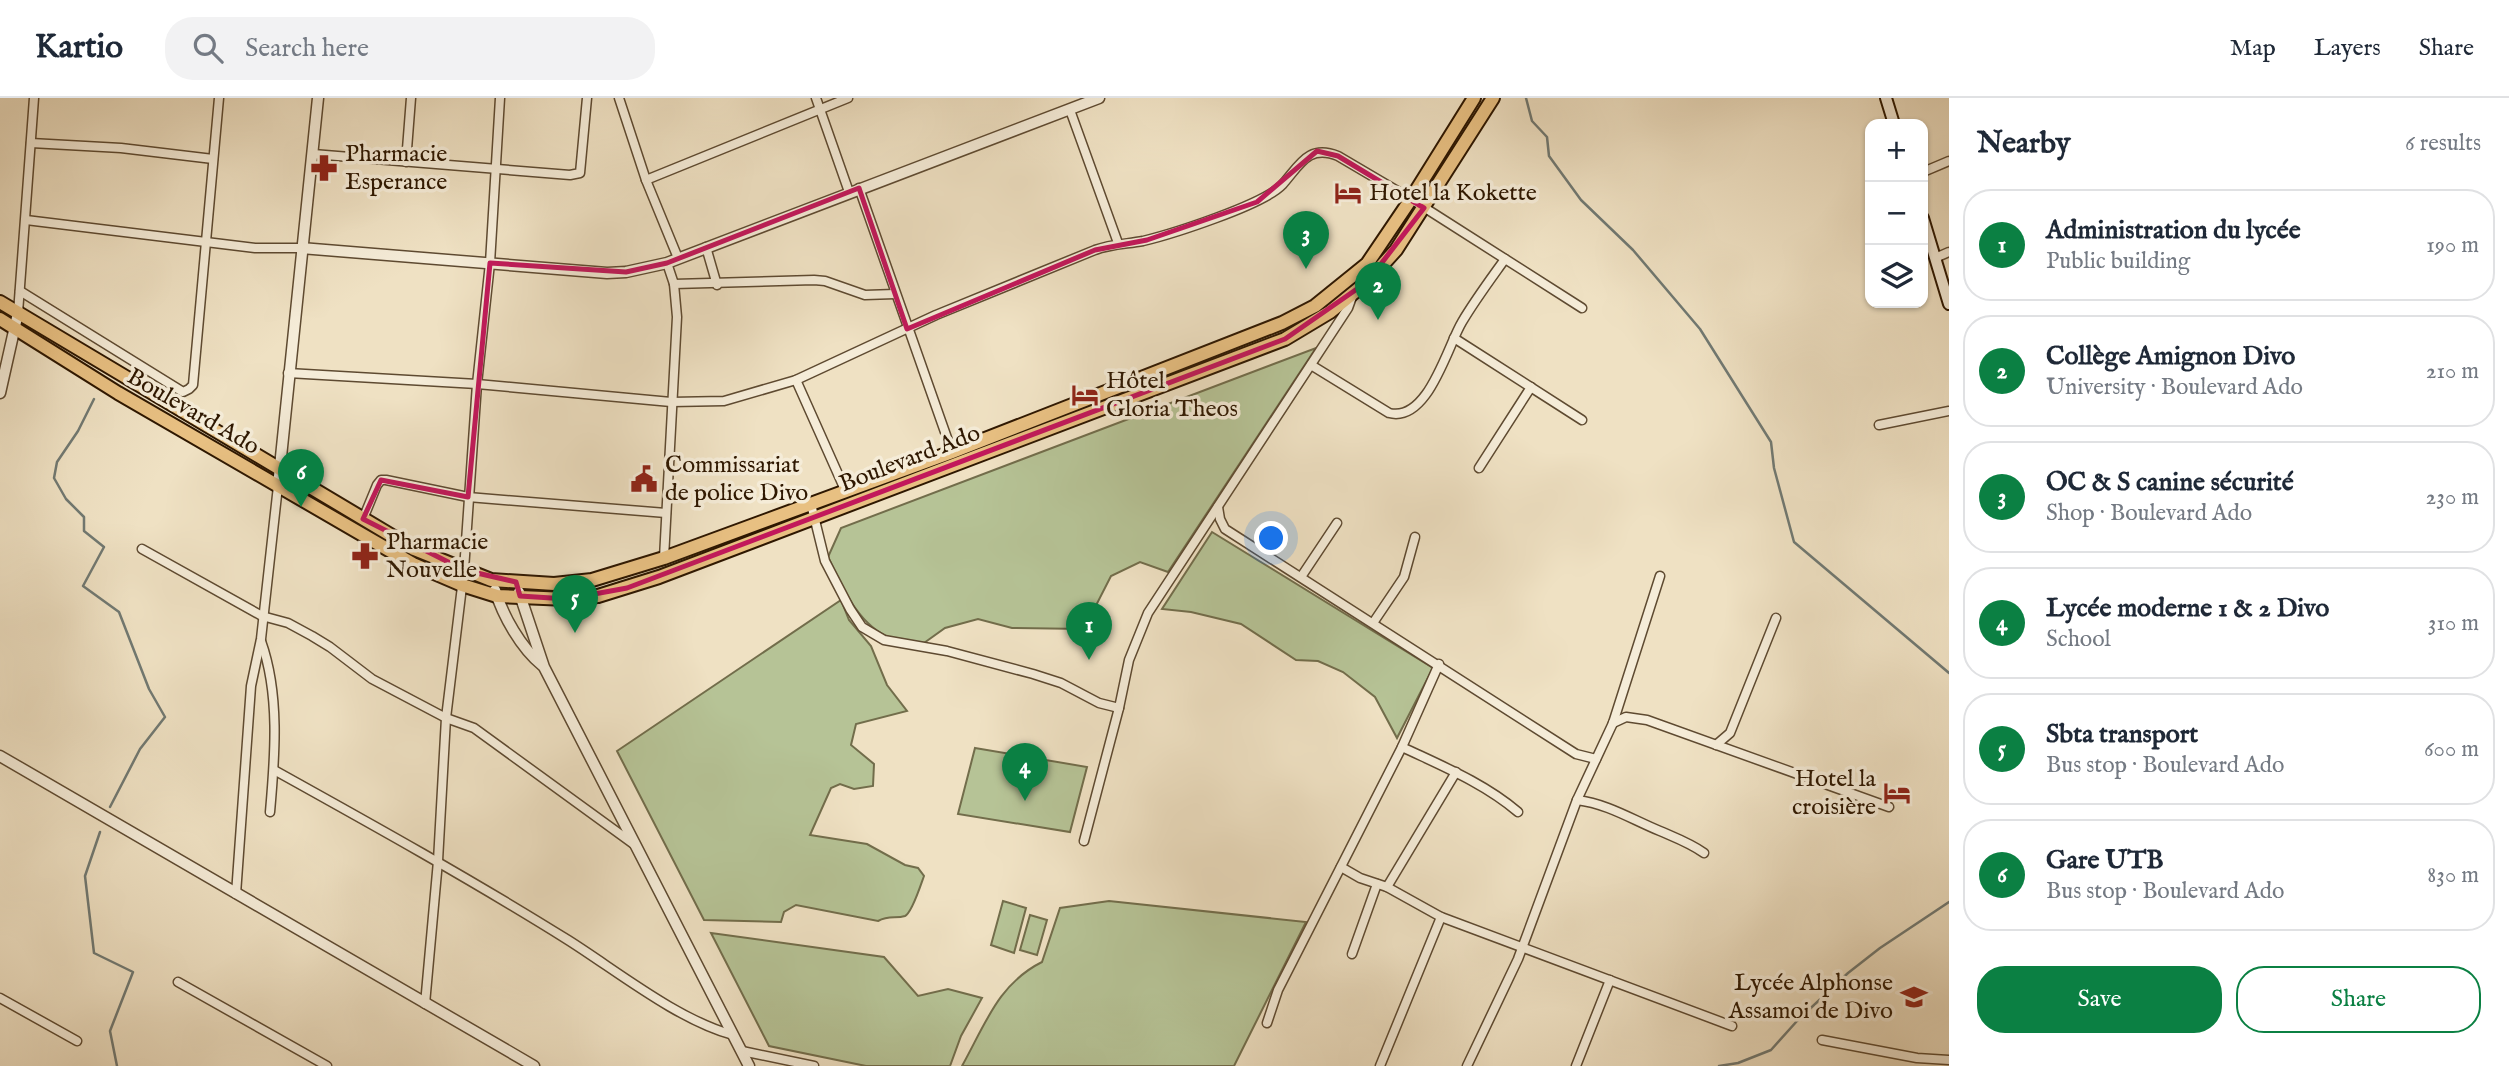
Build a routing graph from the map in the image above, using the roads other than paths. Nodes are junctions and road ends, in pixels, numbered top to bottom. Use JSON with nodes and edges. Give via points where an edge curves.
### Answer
{"nodes":[{"id":1,"x":34,"y":98,"type":"edge"},
{"id":2,"x":219,"y":98,"type":"edge"},
{"id":3,"x":318,"y":98,"type":"edge"},
{"id":4,"x":411,"y":98,"type":"edge"},
{"id":5,"x":500,"y":98,"type":"edge"},
{"id":6,"x":587,"y":98,"type":"edge"},
{"id":7,"x":619,"y":98,"type":"edge"},
{"id":8,"x":816,"y":98,"type":"edge"},
{"id":9,"x":848,"y":98,"type":"edge"},
{"id":10,"x":1099,"y":98,"type":"edge"},
{"id":11,"x":1474,"y":98,"type":"edge"},
{"id":12,"x":1493,"y":98,"type":"edge"},
{"id":13,"x":1886,"y":98,"type":"edge"},
{"id":14,"x":818,"y":110,"type":"junction"},
{"id":15,"x":1070,"y":110,"type":"junction"},
{"id":16,"x":1892,"y":119,"type":"edge"},
{"id":17,"x":31,"y":143,"type":"junction"},
{"id":18,"x":313,"y":154,"type":"junction"},
{"id":19,"x":213,"y":159,"type":"junction"},
{"id":20,"x":1949,"y":161,"type":"edge"},
{"id":21,"x":406,"y":162,"type":"junction"},
{"id":22,"x":495,"y":168,"type":"junction"},
{"id":23,"x":1928,"y":170,"type":"edge"},
{"id":24,"x":646,"y":180,"type":"junction"},
{"id":25,"x":859,"y":188,"type":"junction"},
{"id":26,"x":849,"y":192,"type":"junction"},
{"id":27,"x":1411,"y":200,"type":"junction"},
{"id":28,"x":1424,"y":208,"type":"junction"},
{"id":29,"x":26,"y":220,"type":"junction"},
{"id":30,"x":1928,"y":235,"type":"edge"},
{"id":31,"x":205,"y":242,"type":"junction"},
{"id":32,"x":1118,"y":243,"type":"junction"},
{"id":33,"x":706,"y":247,"type":"junction"},
{"id":34,"x":301,"y":248,"type":"junction"},
{"id":35,"x":1949,"y":252,"type":"edge"},
{"id":36,"x":678,"y":258,"type":"junction"},
{"id":37,"x":1935,"y":258,"type":"junction"},
{"id":38,"x":1505,"y":259,"type":"junction"},
{"id":39,"x":489,"y":263,"type":"junction"},
{"id":40,"x":667,"y":263,"type":"junction"},
{"id":41,"x":674,"y":284,"type":"junction"},
{"id":42,"x":717,"y":285,"type":"junction"},
{"id":43,"x":20,"y":291,"type":"junction"},
{"id":44,"x":895,"y":294,"type":"junction"},
{"id":45,"x":1352,"y":294,"type":"junction"},
{"id":46,"x":0,"y":302,"type":"edge"},
{"id":47,"x":1949,"y":304,"type":"edge"},
{"id":48,"x":1582,"y":308,"type":"dead end"},
{"id":49,"x":18,"y":313,"type":"junction"},
{"id":50,"x":0,"y":320,"type":"edge"},
{"id":51,"x":15,"y":328,"type":"junction"},
{"id":52,"x":907,"y":329,"type":"junction"},
{"id":53,"x":1454,"y":338,"type":"junction"},
{"id":54,"x":1311,"y":365,"type":"junction"},
{"id":55,"x":288,"y":373,"type":"junction"},
{"id":56,"x":796,"y":380,"type":"junction"},
{"id":57,"x":477,"y":384,"type":"junction"},
{"id":58,"x":1531,"y":387,"type":"junction"},
{"id":59,"x":0,"y":393,"type":"edge"},
{"id":60,"x":671,"y":402,"type":"junction"},
{"id":61,"x":1949,"y":411,"type":"edge"},
{"id":62,"x":1582,"y":419,"type":"dead end"},
{"id":63,"x":1879,"y":425,"type":"dead end"},
{"id":64,"x":951,"y":452,"type":"junction"},
{"id":65,"x":1479,"y":468,"type":"dead end"},
{"id":66,"x":281,"y":469,"type":"junction"},
{"id":67,"x":278,"y":486,"type":"junction"},
{"id":68,"x":845,"y":492,"type":"junction"},
{"id":69,"x":468,"y":497,"type":"junction"},
{"id":70,"x":811,"y":504,"type":"junction"},
{"id":71,"x":1218,"y":507,"type":"junction"},
{"id":72,"x":666,"y":513,"type":"junction"},
{"id":73,"x":815,"y":518,"type":"junction"},
{"id":74,"x":363,"y":519,"type":"junction"},
{"id":75,"x":1337,"y":523,"type":"dead end"},
{"id":76,"x":1415,"y":537,"type":"dead end"},
{"id":77,"x":142,"y":549,"type":"dead end"},
{"id":78,"x":664,"y":558,"type":"junction"},
{"id":79,"x":464,"y":570,"type":"junction"},
{"id":80,"x":1660,"y":576,"type":"dead end"},
{"id":81,"x":1301,"y":577,"type":"junction"},
{"id":82,"x":491,"y":580,"type":"junction"},
{"id":83,"x":516,"y":582,"type":"junction"},
{"id":84,"x":462,"y":585,"type":"junction"},
{"id":85,"x":496,"y":596,"type":"junction"},
{"id":86,"x":520,"y":596,"type":"junction"},
{"id":87,"x":262,"y":617,"type":"junction"},
{"id":88,"x":1776,"y":618,"type":"dead end"},
{"id":89,"x":1373,"y":623,"type":"junction"},
{"id":90,"x":261,"y":639,"type":"junction"},
{"id":91,"x":1439,"y":664,"type":"junction"},
{"id":92,"x":544,"y":667,"type":"junction"},
{"id":93,"x":1119,"y":708,"type":"junction"},
{"id":94,"x":446,"y":718,"type":"junction"},
{"id":95,"x":1613,"y":723,"type":"junction"},
{"id":96,"x":1716,"y":745,"type":"junction"},
{"id":97,"x":1402,"y":747,"type":"junction"},
{"id":98,"x":0,"y":756,"type":"edge"},
{"id":99,"x":1596,"y":759,"type":"junction"},
{"id":100,"x":274,"y":770,"type":"junction"},
{"id":101,"x":1456,"y":772,"type":"junction"},
{"id":102,"x":1577,"y":800,"type":"junction"},
{"id":103,"x":1889,"y":807,"type":"dead end"},
{"id":104,"x":270,"y":812,"type":"dead end"},
{"id":105,"x":1518,"y":812,"type":"dead end"},
{"id":106,"x":1084,"y":841,"type":"dead end"},
{"id":107,"x":638,"y":848,"type":"junction"},
{"id":108,"x":1704,"y":853,"type":"dead end"},
{"id":109,"x":438,"y":861,"type":"junction"},
{"id":110,"x":1341,"y":867,"type":"junction"},
{"id":111,"x":1377,"y":884,"type":"junction"},
{"id":112,"x":1387,"y":887,"type":"junction"},
{"id":113,"x":236,"y":894,"type":"junction"},
{"id":114,"x":1441,"y":917,"type":"junction"},
{"id":115,"x":1521,"y":948,"type":"junction"},
{"id":116,"x":1352,"y":954,"type":"dead end"},
{"id":117,"x":1610,"y":980,"type":"junction"},
{"id":118,"x":178,"y":982,"type":"dead end"},
{"id":119,"x":0,"y":998,"type":"edge"},
{"id":120,"x":425,"y":1004,"type":"junction"},
{"id":121,"x":1267,"y":1023,"type":"dead end"},
{"id":122,"x":1732,"y":1026,"type":"dead end"},
{"id":123,"x":733,"y":1035,"type":"junction"},
{"id":124,"x":1822,"y":1040,"type":"dead end"},
{"id":125,"x":78,"y":1041,"type":"dead end"},
{"id":126,"x":742,"y":1051,"type":"junction"},
{"id":127,"x":1949,"y":1060,"type":"edge"},
{"id":128,"x":1916,"y":1062,"type":"edge"},
{"id":129,"x":327,"y":1066,"type":"edge"},
{"id":130,"x":534,"y":1066,"type":"edge"},
{"id":131,"x":749,"y":1066,"type":"edge"},
{"id":132,"x":814,"y":1066,"type":"edge"},
{"id":133,"x":1380,"y":1066,"type":"edge"},
{"id":134,"x":1467,"y":1066,"type":"edge"},
{"id":135,"x":1576,"y":1066,"type":"edge"}],
"edges":[{"from":1,"to":17,"type":"street"},
{"from":2,"to":19,"type":"street"},
{"from":3,"to":18,"type":"street"},
{"from":4,"to":21,"type":"street"},
{"from":5,"to":22,"type":"street"},
{"from":6,"to":22,"type":"street","via":[[580,173]]},
{"from":7,"to":24,"type":"street"},
{"from":8,"to":14,"type":"street"},
{"from":9,"to":14,"type":"street"},
{"from":10,"to":15,"type":"street"},
{"from":11,"to":27,"type":"main road","name":"Boulevard Ado"},
{"from":12,"to":28,"type":"main road","name":"Boulevard Ado"},
{"from":13,"to":16,"type":"main road"},
{"from":14,"to":24,"type":"street"},
{"from":14,"to":26,"type":"street"},
{"from":15,"to":25,"type":"street"},
{"from":15,"to":32,"type":"street"},
{"from":17,"to":19,"type":"street"},
{"from":17,"to":29,"type":"street"},
{"from":18,"to":21,"type":"street"},
{"from":18,"to":34,"type":"street"},
{"from":19,"to":31,"type":"street"},
{"from":20,"to":23,"type":"street"},
{"from":21,"to":22,"type":"street"},
{"from":22,"to":39,"type":"street"},
{"from":24,"to":36,"type":"street"},
{"from":25,"to":26,"type":"street"},
{"from":25,"to":44,"type":"street"},
{"from":26,"to":33,"type":"street"},
{"from":27,"to":28,"type":"street"},
{"from":27,"to":32,"type":"street","via":[[1338,156],[1317,151],[1279,188],[1257,202],[1147,240]]},
{"from":27,"to":64,"type":"main road","name":"Boulevard Ado","via":[[1367,264],[1315,306]]},
{"from":28,"to":38,"type":"street"},
{"from":28,"to":45,"type":"main road","name":"Boulevard Ado","via":[[1396,250]]},
{"from":29,"to":31,"type":"street"},
{"from":29,"to":43,"type":"street"},
{"from":30,"to":37,"type":"main road"},
{"from":31,"to":34,"type":"street"},
{"from":31,"to":43,"type":"street","via":[[189,390],[183,391]]},
{"from":32,"to":52,"type":"street"},
{"from":33,"to":36,"type":"street"},
{"from":33,"to":42,"type":"street"},
{"from":34,"to":39,"type":"street"},
{"from":34,"to":55,"type":"street"},
{"from":35,"to":37,"type":"street"},
{"from":36,"to":40,"type":"street"},
{"from":37,"to":47,"type":"main road"},
{"from":38,"to":48,"type":"street"},
{"from":38,"to":53,"type":"street"},
{"from":39,"to":40,"type":"street","via":[[607,273]]},
{"from":39,"to":57,"type":"street"},
{"from":40,"to":41,"type":"street"},
{"from":41,"to":42,"type":"street"},
{"from":41,"to":60,"type":"street","via":[[677,317]]},
{"from":42,"to":44,"type":"street","via":[[814,280],[865,295]]},
{"from":43,"to":49,"type":"street"},
{"from":44,"to":52,"type":"street"},
{"from":45,"to":54,"type":"street","via":[[1348,308]]},
{"from":45,"to":73,"type":"main road","name":"Boulevard Ado","via":[[1285,339]]},
{"from":46,"to":49,"type":"main road","name":"Boulevard Ado"},
{"from":49,"to":51,"type":"street"},
{"from":49,"to":66,"type":"main road","name":"Boulevard Ado"},
{"from":50,"to":51,"type":"main road","name":"Boulevard Ado"},
{"from":51,"to":59,"type":"street"},
{"from":51,"to":67,"type":"main road","name":"Boulevard Ado"},
{"from":52,"to":56,"type":"street"},
{"from":52,"to":64,"type":"street"},
{"from":53,"to":54,"type":"street","via":[[1421,402],[1396,415]]},
{"from":53,"to":58,"type":"street"},
{"from":54,"to":71,"type":"street"},
{"from":55,"to":57,"type":"street"},
{"from":55,"to":66,"type":"street"},
{"from":56,"to":60,"type":"street","via":[[724,401]]},
{"from":56,"to":68,"type":"street"},
{"from":57,"to":60,"type":"street"},
{"from":57,"to":69,"type":"street"},
{"from":58,"to":62,"type":"street"},
{"from":58,"to":65,"type":"street"},
{"from":60,"to":72,"type":"street"},
{"from":61,"to":63,"type":"street"},
{"from":64,"to":68,"type":"main road","name":"Boulevard Ado"},
{"from":66,"to":67,"type":"street"},
{"from":66,"to":74,"type":"main road","name":"Boulevard Ado"},
{"from":67,"to":84,"type":"main road","name":"Boulevard Ado","via":[[413,564]]},
{"from":67,"to":87,"type":"street"},
{"from":68,"to":70,"type":"main road","name":"Boulevard Ado"},
{"from":69,"to":72,"type":"street"},
{"from":69,"to":74,"type":"street","via":[[381,480]]},
{"from":69,"to":79,"type":"street"},
{"from":70,"to":73,"type":"street"},
{"from":70,"to":78,"type":"main road","name":"Boulevard Ado"},
{"from":71,"to":81,"type":"street","via":[[1225,529]]},
{"from":71,"to":93,"type":"street","via":[[1148,613],[1129,660]]},
{"from":72,"to":78,"type":"street"},
{"from":73,"to":86,"type":"main road","name":"Boulevard Ado","via":[[617,591],[567,599]]},
{"from":73,"to":93,"type":"street","via":[[825,561],[862,627],[884,640],[1033,674]]},
{"from":74,"to":79,"type":"main road","name":"Boulevard Ado","via":[[414,549]]},
{"from":75,"to":81,"type":"street"},
{"from":76,"to":89,"type":"street","via":[[1404,577]]},
{"from":77,"to":87,"type":"street"},
{"from":78,"to":83,"type":"main road","name":"Boulevard Ado","via":[[583,582]]},
{"from":79,"to":82,"type":"main road","name":"Boulevard Ado"},
{"from":79,"to":84,"type":"street"},
{"from":80,"to":95,"type":"street"},
{"from":81,"to":89,"type":"street"},
{"from":82,"to":83,"type":"main road","name":"Boulevard Ado"},
{"from":82,"to":85,"type":"street"},
{"from":83,"to":86,"type":"street"},
{"from":84,"to":85,"type":"main road","name":"Boulevard Ado"},
{"from":84,"to":94,"type":"street"},
{"from":85,"to":86,"type":"main road","name":"Boulevard Ado"},
{"from":85,"to":92,"type":"street","via":[[526,647]]},
{"from":86,"to":92,"type":"street"},
{"from":87,"to":90,"type":"street"},
{"from":87,"to":94,"type":"street","via":[[288,623],[312,636],[372,679]]},
{"from":88,"to":96,"type":"street","via":[[1730,733]]},
{"from":89,"to":91,"type":"street"},
{"from":90,"to":100,"type":"street","via":[[271,670]]},
{"from":90,"to":113,"type":"street","via":[[251,686]]},
{"from":91,"to":97,"type":"street"},
{"from":91,"to":99,"type":"street","via":[[1576,754]]},
{"from":92,"to":107,"type":"street"},
{"from":93,"to":106,"type":"street"},
{"from":94,"to":107,"type":"street","via":[[482,733]]},
{"from":94,"to":109,"type":"street"},
{"from":95,"to":96,"type":"street","via":[[1626,717],[1647,720]]},
{"from":95,"to":99,"type":"street"},
{"from":96,"to":103,"type":"street"},
{"from":97,"to":101,"type":"street"},
{"from":97,"to":110,"type":"street"},
{"from":98,"to":113,"type":"street"},
{"from":99,"to":102,"type":"street"},
{"from":100,"to":104,"type":"street"},
{"from":100,"to":109,"type":"street"},
{"from":101,"to":105,"type":"street"},
{"from":101,"to":112,"type":"street"},
{"from":102,"to":108,"type":"street","via":[[1622,812]]},
{"from":102,"to":115,"type":"street"},
{"from":107,"to":123,"type":"street"},
{"from":109,"to":120,"type":"street"},
{"from":109,"to":123,"type":"street","via":[[696,1022]]},
{"from":110,"to":111,"type":"street"},
{"from":110,"to":121,"type":"street","via":[[1278,990]]},
{"from":111,"to":112,"type":"street"},
{"from":111,"to":116,"type":"street"},
{"from":112,"to":114,"type":"street"},
{"from":113,"to":120,"type":"street"},
{"from":114,"to":115,"type":"street"},
{"from":114,"to":133,"type":"street"},
{"from":115,"to":117,"type":"street"},
{"from":115,"to":134,"type":"street"},
{"from":117,"to":122,"type":"street"},
{"from":117,"to":135,"type":"street"},
{"from":118,"to":129,"type":"street"},
{"from":119,"to":125,"type":"street"},
{"from":120,"to":130,"type":"street"},
{"from":123,"to":126,"type":"street"},
{"from":124,"to":128,"type":"street"},
{"from":126,"to":131,"type":"street"},
{"from":126,"to":132,"type":"street"},
{"from":127,"to":128,"type":"street"}]}
